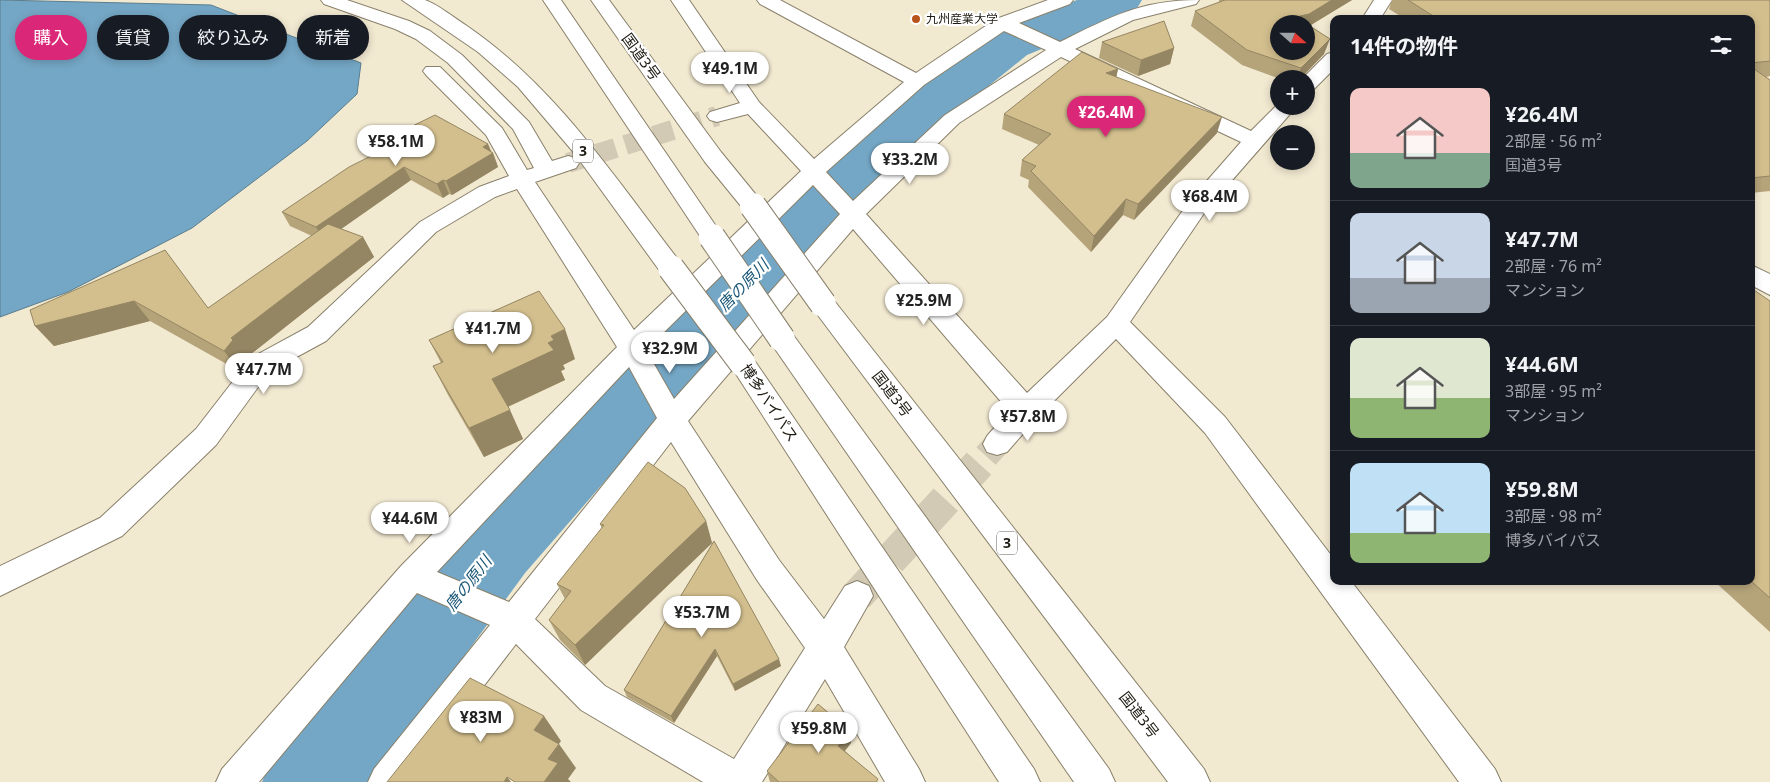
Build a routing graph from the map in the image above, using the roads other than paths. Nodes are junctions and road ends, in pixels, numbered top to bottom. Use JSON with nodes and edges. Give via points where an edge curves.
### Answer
{"nodes":[{"id":1,"x":330,"y":0,"type":"edge"},
{"id":2,"x":411,"y":0,"type":"edge"},
{"id":3,"x":553,"y":0,"type":"edge"},
{"id":4,"x":600,"y":0,"type":"edge"},
{"id":5,"x":680,"y":0,"type":"edge"},
{"id":6,"x":766,"y":0,"type":"edge"},
{"id":7,"x":1064,"y":0,"type":"edge"},
{"id":8,"x":1190,"y":0,"type":"edge"},
{"id":9,"x":370,"y":5,"type":"edge"},
{"id":10,"x":1003,"y":23,"type":"junction"},
{"id":11,"x":626,"y":37,"type":"junction"},
{"id":12,"x":1059,"y":50,"type":"junction"},
{"id":13,"x":1330,"y":62,"type":"edge"},
{"id":14,"x":433,"y":71,"type":"dead end"},
{"id":15,"x":1315,"y":77,"type":"edge"},
{"id":16,"x":917,"y":81,"type":"junction"},
{"id":17,"x":752,"y":106,"type":"junction"},
{"id":18,"x":1278,"y":115,"type":"edge"},
{"id":19,"x":717,"y":116,"type":"tunnel mouth"},
{"id":20,"x":1254,"y":140,"type":"junction"},
{"id":21,"x":568,"y":163,"type":"tunnel mouth"},
{"id":22,"x":546,"y":170,"type":"junction"},
{"id":23,"x":812,"y":172,"type":"junction"},
{"id":24,"x":521,"y":178,"type":"junction"},
{"id":25,"x":853,"y":214,"type":"junction"},
{"id":26,"x":1755,"y":277,"type":"edge"},
{"id":27,"x":1770,"y":286,"type":"edge"},
{"id":28,"x":1116,"y":323,"type":"junction"},
{"id":29,"x":632,"y":348,"type":"junction"},
{"id":30,"x":1026,"y":411,"type":"junction"},
{"id":31,"x":672,"y":420,"type":"junction"},
{"id":32,"x":997,"y":444,"type":"tunnel mouth"},
{"id":33,"x":412,"y":576,"type":"junction"},
{"id":34,"x":1330,"y":580,"type":"edge"},
{"id":35,"x":0,"y":582,"type":"edge"},
{"id":36,"x":1334,"y":585,"type":"edge"},
{"id":37,"x":857,"y":596,"type":"tunnel mouth"},
{"id":38,"x":514,"y":619,"type":"junction"},
{"id":39,"x":825,"y":648,"type":"junction"},
{"id":40,"x":235,"y":782,"type":"edge"},
{"id":41,"x":387,"y":782,"type":"edge"},
{"id":42,"x":740,"y":782,"type":"edge"},
{"id":43,"x":906,"y":782,"type":"edge"},
{"id":44,"x":1021,"y":782,"type":"edge"},
{"id":45,"x":1096,"y":782,"type":"edge"},
{"id":46,"x":1191,"y":782,"type":"edge"},
{"id":47,"x":1482,"y":782,"type":"edge"}],
"edges":[{"from":1,"to":9,"type":"main road"},
{"from":2,"to":44,"type":"main road","name":"博多バイパス","number":"3","bridge":true,"via":[[482,46],[524,83],[563,126],[743,364]]},
{"from":3,"to":11,"type":"main road","number":"3"},
{"from":3,"to":45,"type":"main road","number":"3","bridge":true,"via":[[782,339]]},
{"from":4,"to":11,"type":"main road","name":"国道3号","number":"3"},
{"from":5,"to":17,"type":"main road"},
{"from":6,"to":16,"type":"main road"},
{"from":7,"to":10,"type":"main road"},
{"from":8,"to":12,"type":"main road","via":[[1127,16]]},
{"from":9,"to":22,"type":"main road","via":[[423,35],[455,59],[522,126]]},
{"from":10,"to":12,"type":"main road"},
{"from":10,"to":16,"type":"main road"},
{"from":11,"to":46,"type":"main road","name":"国道3号","number":"3","bridge":true,"via":[[823,304]]},
{"from":12,"to":20,"type":"main road"},
{"from":12,"to":25,"type":"main road","via":[[952,120]]},
{"from":13,"to":15,"type":"main road"},
{"from":14,"to":24,"type":"main road","via":[[495,132]]},
{"from":16,"to":23,"type":"main road"},
{"from":17,"to":19,"type":"main road"},
{"from":17,"to":23,"type":"main road"},
{"from":18,"to":20,"type":"main road"},
{"from":20,"to":28,"type":"main road","via":[[1199,204]]},
{"from":21,"to":22,"type":"main road"},
{"from":22,"to":24,"type":"main road"},
{"from":23,"to":25,"type":"main road"},
{"from":23,"to":29,"type":"main road"},
{"from":24,"to":29,"type":"main road"},
{"from":24,"to":35,"type":"main road","via":[[487,192],[428,227],[318,334],[260,366],[206,437],[111,527]]},
{"from":25,"to":30,"type":"main road"},
{"from":25,"to":31,"type":"main road"},
{"from":26,"to":27,"type":"main road"},
{"from":28,"to":30,"type":"main road"},
{"from":28,"to":34,"type":"main road","via":[[1214,425]]},
{"from":29,"to":31,"type":"main road"},
{"from":29,"to":33,"type":"main road"},
{"from":30,"to":32,"type":"main road"},
{"from":31,"to":38,"type":"main road"},
{"from":31,"to":39,"type":"main road","via":[[768,570]]},
{"from":33,"to":38,"type":"main road"},
{"from":33,"to":40,"type":"main road"},
{"from":36,"to":47,"type":"main road"},
{"from":37,"to":39,"type":"main road"},
{"from":38,"to":41,"type":"main road"},
{"from":38,"to":42,"type":"main road","via":[[593,698]]},
{"from":39,"to":42,"type":"main road"},
{"from":39,"to":43,"type":"main road"}]}
